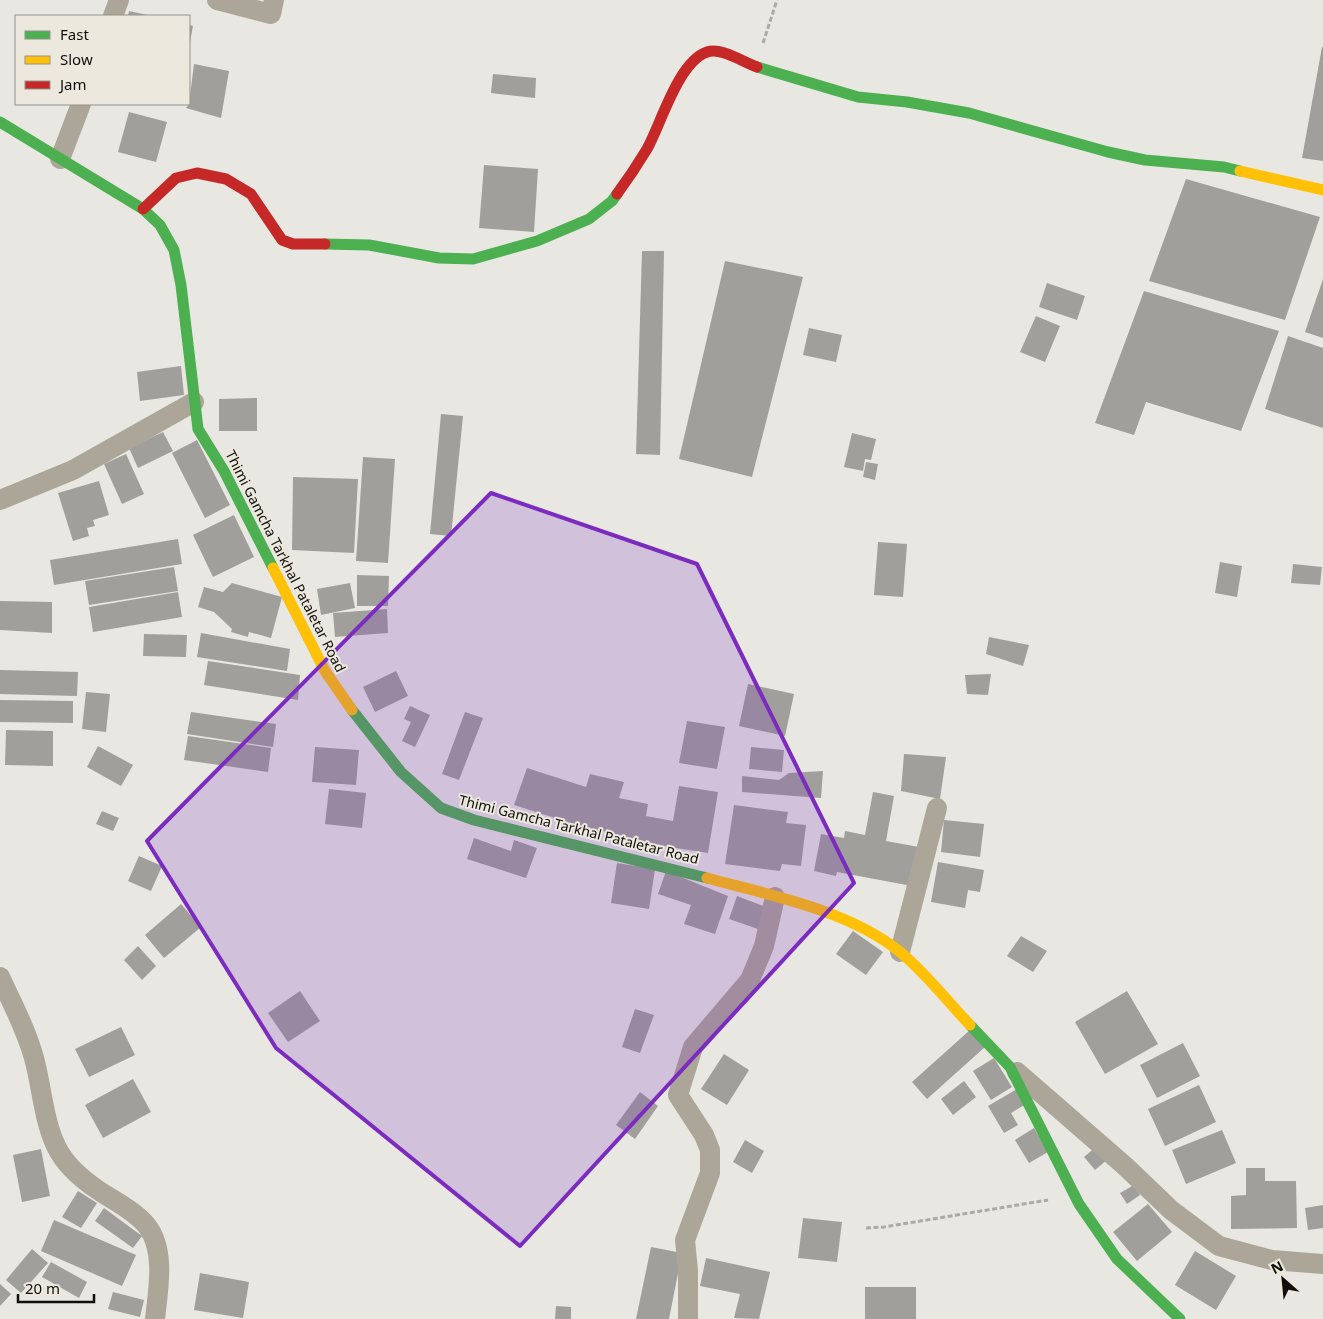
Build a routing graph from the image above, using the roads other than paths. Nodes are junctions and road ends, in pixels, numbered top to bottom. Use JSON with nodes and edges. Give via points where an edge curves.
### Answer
{"nodes":[{"id":1,"x":119,"y":0,"type":"edge"},
{"id":2,"x":217,"y":0,"type":"edge"},
{"id":3,"x":274,"y":0,"type":"edge"},
{"id":4,"x":113,"y":15,"type":"edge"},
{"id":5,"x":81,"y":105,"type":"edge"},
{"id":6,"x":0,"y":122,"type":"edge"},
{"id":7,"x":60,"y":159,"type":"junction"},
{"id":8,"x":1323,"y":190,"type":"edge"},
{"id":9,"x":144,"y":209,"type":"junction"},
{"id":10,"x":194,"y":402,"type":"junction"},
{"id":11,"x":0,"y":500,"type":"edge"},
{"id":12,"x":937,"y":808,"type":"dead end"},
{"id":13,"x":775,"y":897,"type":"junction"},
{"id":14,"x":900,"y":952,"type":"junction"},
{"id":15,"x":0,"y":977,"type":"edge"},
{"id":16,"x":1010,"y":1066,"type":"junction"},
{"id":17,"x":1323,"y":1264,"type":"edge"},
{"id":18,"x":154,"y":1319,"type":"edge"},
{"id":19,"x":688,"y":1319,"type":"edge"},
{"id":20,"x":1180,"y":1319,"type":"edge"}],
"edges":[{"from":1,"to":4,"type":"street"},
{"from":2,"to":3,"type":"street","via":[[271,14]]},
{"from":5,"to":7,"type":"street"},
{"from":6,"to":7,"type":"street","name":"Thimi Gamcha Tarkhal Pataletar Road"},
{"from":7,"to":9,"type":"street","name":"Thimi Gamcha Tarkhal Pataletar Road"},
{"from":8,"to":9,"type":"street","via":[[1224,167],[1146,160],[1108,152],[968,113],[858,97],[756,67],[716,51],[696,58],[679,81],[648,147],[612,201],[589,219],[537,241],[473,259],[439,258],[369,245],[293,244],[282,240],[251,194],[226,178],[197,173],[176,178]]},
{"from":9,"to":10,"type":"street","name":"Thimi Gamcha Tarkhal Pataletar Road","via":[[160,224],[174,250]]},
{"from":10,"to":11,"type":"street","via":[[73,470]]},
{"from":10,"to":13,"type":"street","name":"Thimi Gamcha Tarkhal Pataletar Road","via":[[198,429],[224,471],[325,672],[362,726],[424,794],[441,808],[474,820],[704,876]]},
{"from":12,"to":14,"type":"street"},
{"from":13,"to":14,"type":"street","name":"Thimi Gamcha Tarkhal Pataletar Road","via":[[845,918],[882,937]]},
{"from":13,"to":19,"type":"street","via":[[764,946],[750,980],[693,1047],[678,1095],[710,1150],[710,1173],[685,1240]]},
{"from":14,"to":16,"type":"street","name":"Thimi Gamcha Tarkhal Pataletar Road"},
{"from":15,"to":18,"type":"street","via":[[24,1028],[34,1058],[46,1122],[57,1147],[70,1169],[138,1217],[153,1238],[157,1250],[159,1287]]},
{"from":16,"to":17,"type":"street","via":[[1171,1210],[1219,1246],[1272,1260]]},
{"from":16,"to":20,"type":"street","name":"Thimi Gamcha Tarkhal Pataletar Road","via":[[1079,1204],[1117,1259]]}]}
